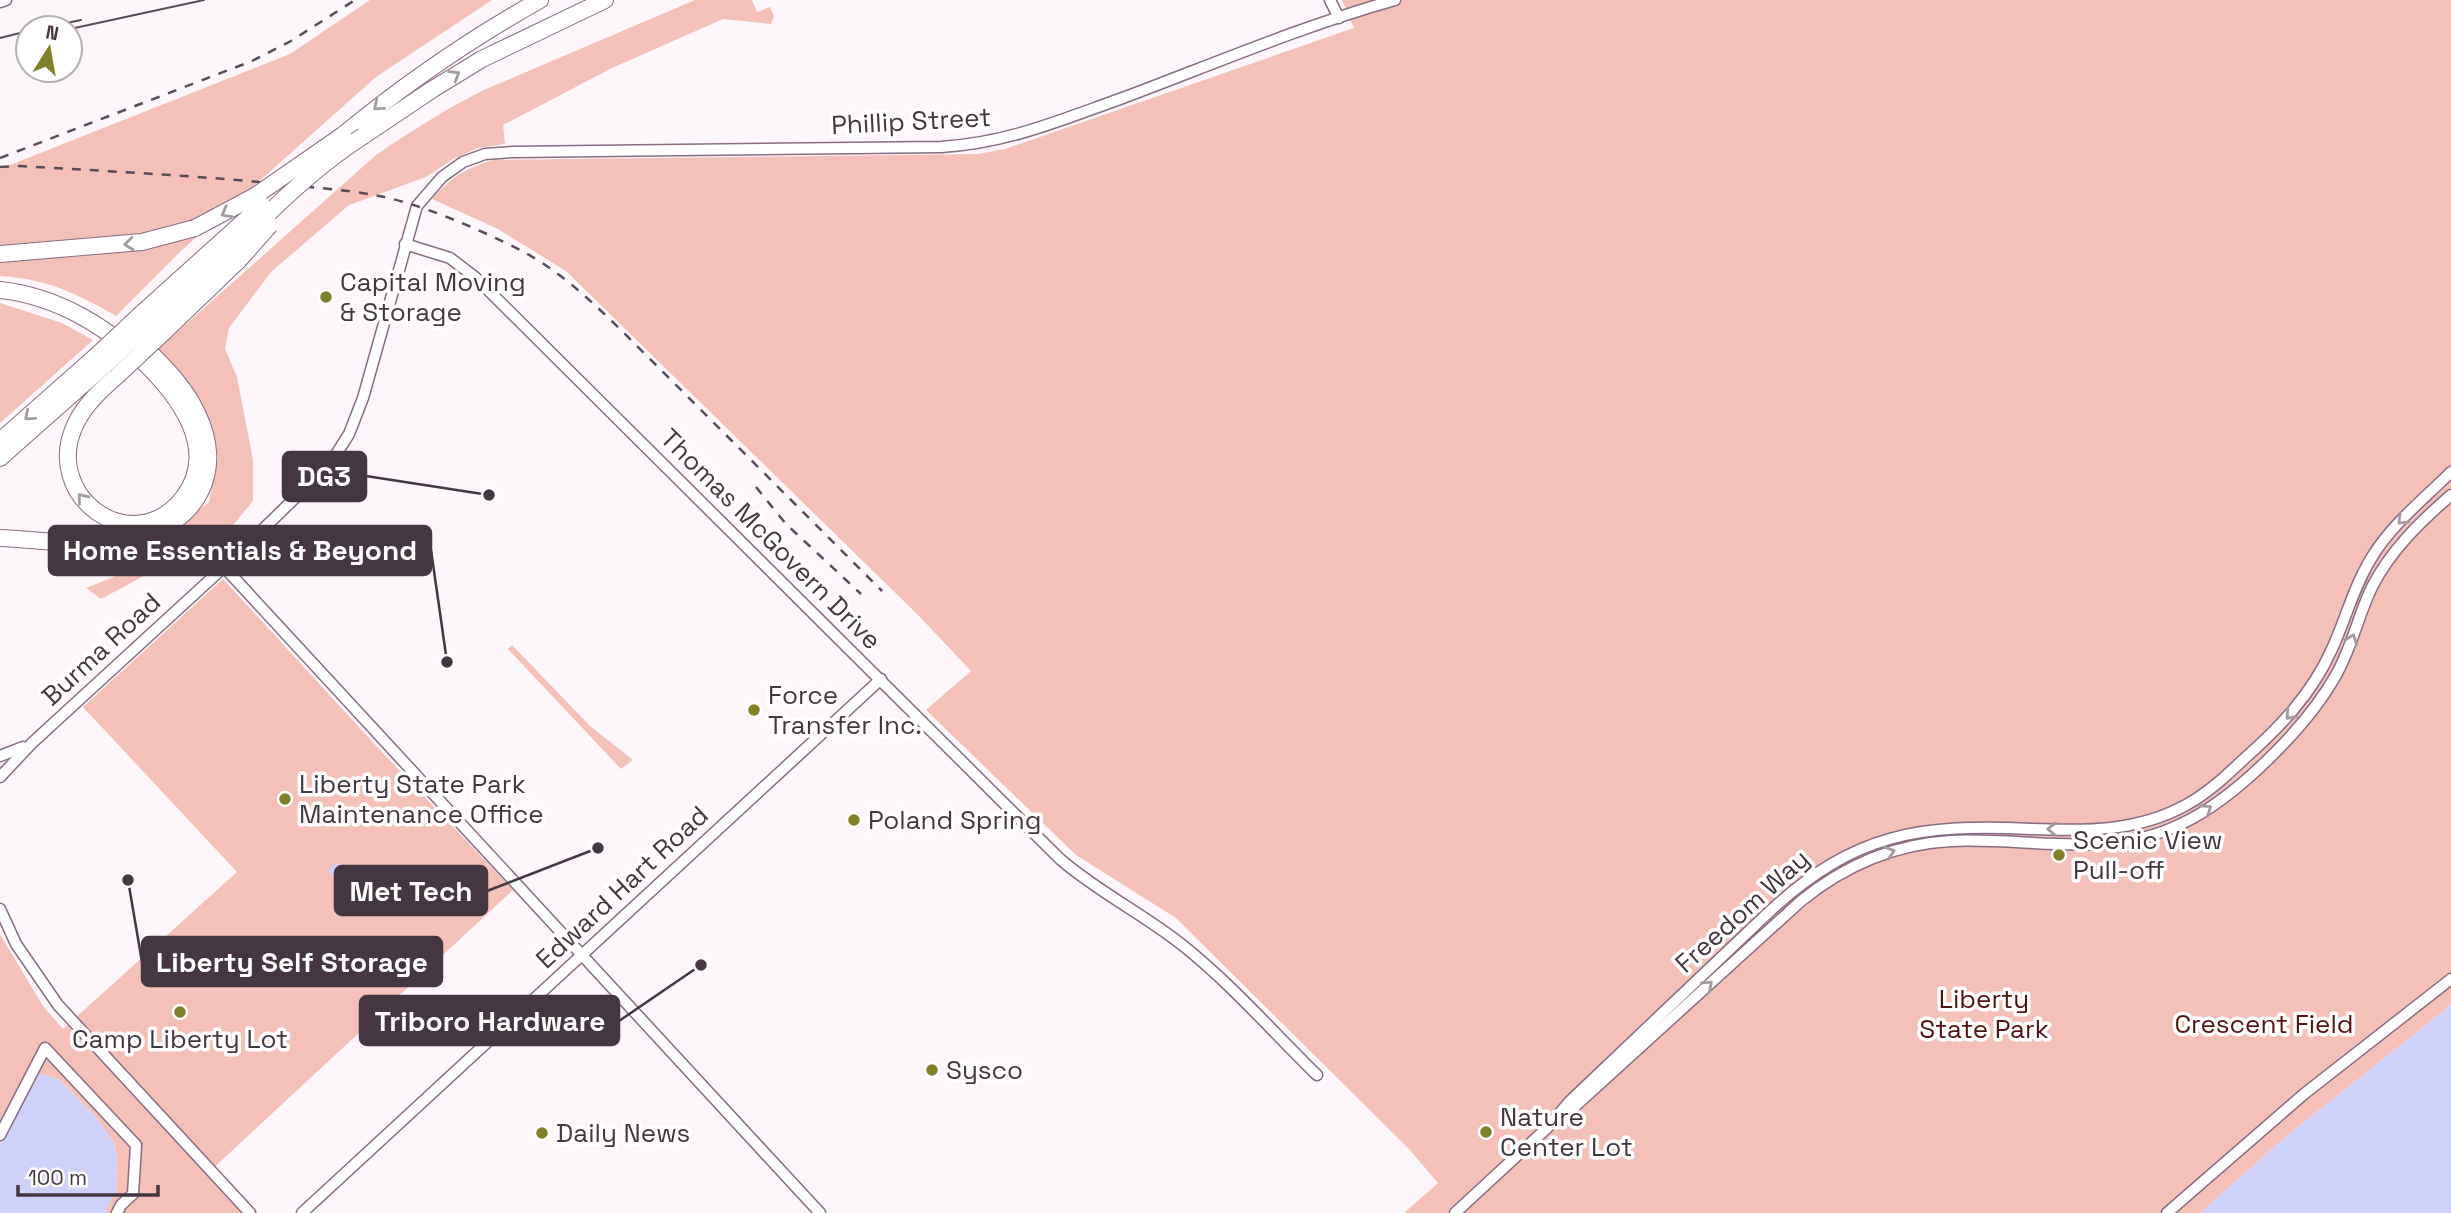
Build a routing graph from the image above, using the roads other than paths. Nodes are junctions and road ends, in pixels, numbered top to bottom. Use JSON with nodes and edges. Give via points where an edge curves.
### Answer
{"nodes":[{"id":1,"x":6,"y":0,"type":"edge"},
{"id":2,"x":540,"y":0,"type":"edge"},
{"id":3,"x":605,"y":0,"type":"edge"},
{"id":4,"x":1330,"y":0,"type":"edge"},
{"id":5,"x":1395,"y":0,"type":"edge"},
{"id":6,"x":0,"y":2,"type":"edge"},
{"id":7,"x":1339,"y":18,"type":"junction"},
{"id":8,"x":343,"y":135,"type":"junction"},
{"id":9,"x":422,"y":199,"type":"joint"},
{"id":10,"x":405,"y":244,"type":"junction"},
{"id":11,"x":231,"y":250,"type":"junction"},
{"id":12,"x":0,"y":254,"type":"edge"},
{"id":13,"x":0,"y":279,"type":"edge"},
{"id":14,"x":0,"y":290,"type":"edge"},
{"id":15,"x":152,"y":323,"type":"junction"},
{"id":16,"x":106,"y":366,"type":"junction"},
{"id":17,"x":0,"y":441,"type":"edge"},
{"id":18,"x":0,"y":458,"type":"edge"},
{"id":19,"x":2451,"y":472,"type":"edge"},
{"id":20,"x":2451,"y":495,"type":"edge"},
{"id":21,"x":0,"y":538,"type":"edge"},
{"id":22,"x":224,"y":567,"type":"junction"},
{"id":23,"x":881,"y":679,"type":"junction"},
{"id":24,"x":32,"y":743,"type":"junction"},
{"id":25,"x":0,"y":756,"type":"edge"},
{"id":26,"x":0,"y":777,"type":"edge"},
{"id":27,"x":2015,"y":828,"type":"junction"},
{"id":28,"x":2015,"y":842,"type":"junction"},
{"id":29,"x":0,"y":909,"type":"edge"},
{"id":30,"x":582,"y":955,"type":"junction"},
{"id":31,"x":2451,"y":979,"type":"edge"},
{"id":32,"x":1317,"y":1075,"type":"dead end"},
{"id":33,"x":1547,"y":1128,"type":"junction"},
{"id":34,"x":0,"y":1135,"type":"edge"},
{"id":35,"x":117,"y":1213,"type":"edge"},
{"id":36,"x":250,"y":1213,"type":"edge"},
{"id":37,"x":302,"y":1213,"type":"edge"},
{"id":38,"x":820,"y":1213,"type":"edge"},
{"id":39,"x":1455,"y":1213,"type":"edge"},
{"id":40,"x":2167,"y":1213,"type":"edge"}],
"edges":[{"from":1,"to":6,"type":"street"},
{"from":2,"to":8,"type":"highway","one_way":true,"via":[[431,67]]},
{"from":11,"to":3,"type":"highway","one_way":true,"bridge":true,"via":[[301,184],[398,112],[482,59]]},
{"from":4,"to":7,"type":"street"},
{"from":5,"to":7,"type":"street","name":"Phillip Street"},
{"from":7,"to":9,"type":"street","name":"Phillip Street","via":[[1033,131],[988,142],[941,147],[499,152],[452,168]]},
{"from":8,"to":11,"type":"highway","bridge":true},
{"from":8,"to":12,"type":"highway","one_way":true,"bridge":true,"via":[[236,208],[195,228],[142,242]]},
{"from":9,"to":10,"type":"street","name":"Burma Road"},
{"from":10,"to":22,"type":"street","name":"Burma Road","via":[[367,385],[343,445],[324,472]]},
{"from":10,"to":23,"type":"street","name":"Thomas McGovern Drive","via":[[450,258],[476,278]]},
{"from":11,"to":15,"type":"highway"},
{"from":11,"to":15,"type":"highway"},
{"from":13,"to":21,"type":"highway","via":[[32,284],[74,300],[143,346],[193,405],[205,433],[208,462],[202,490],[190,508],[175,522],[148,535],[101,542]]},
{"from":14,"to":16,"type":"highway","one_way":true,"via":[[39,298],[97,325],[144,362],[178,404],[195,444],[193,478],[175,506],[144,522],[118,522],[93,511],[76,492],[68,468],[69,442]]},
{"from":15,"to":16,"type":"highway","bridge":true},
{"from":15,"to":16,"type":"highway","bridge":true},
{"from":16,"to":17,"type":"highway","one_way":true},
{"from":16,"to":18,"type":"highway"},
{"from":19,"to":27,"type":"street","name":"Freedom Way","one_way":true,"via":[[2374,554],[2352,595],[2332,649],[2302,701],[2217,784],[2173,812],[2136,825],[2096,830]]},
{"from":28,"to":20,"type":"street","name":"Freedom Way","one_way":true,"via":[[2098,845],[2146,837],[2181,825],[2227,795],[2316,708],[2342,665],[2386,563]]},
{"from":22,"to":24,"type":"street","name":"Burma Road"},
{"from":22,"to":30,"type":"street"},
{"from":23,"to":30,"type":"street","name":"Edward Hart Road"},
{"from":23,"to":32,"type":"street","name":"Thomas McGovern Drive","via":[[1060,859],[1189,950]]},
{"from":24,"to":25,"type":"street","name":"Burma Road"},
{"from":24,"to":26,"type":"street","name":"Burma Road"},
{"from":27,"to":28,"type":"street"},
{"from":27,"to":33,"type":"street","name":"Freedom Way","via":[[1956,827],[1910,833],[1873,843],[1825,867],[1776,905]]},
{"from":33,"to":28,"type":"street","name":"Freedom Way","one_way":true,"via":[[1801,901],[1834,877],[1873,858],[1916,845]]},
{"from":29,"to":36,"type":"street","via":[[16,944],[58,1005]]},
{"from":30,"to":37,"type":"street","name":"Edward Hart Road"},
{"from":30,"to":38,"type":"street"},
{"from":31,"to":40,"type":"street","via":[[2312,1087]]},
{"from":33,"to":39,"type":"street","name":"Freedom Way"},
{"from":34,"to":35,"type":"street","via":[[45,1048],[136,1145],[133,1194]]}]}
